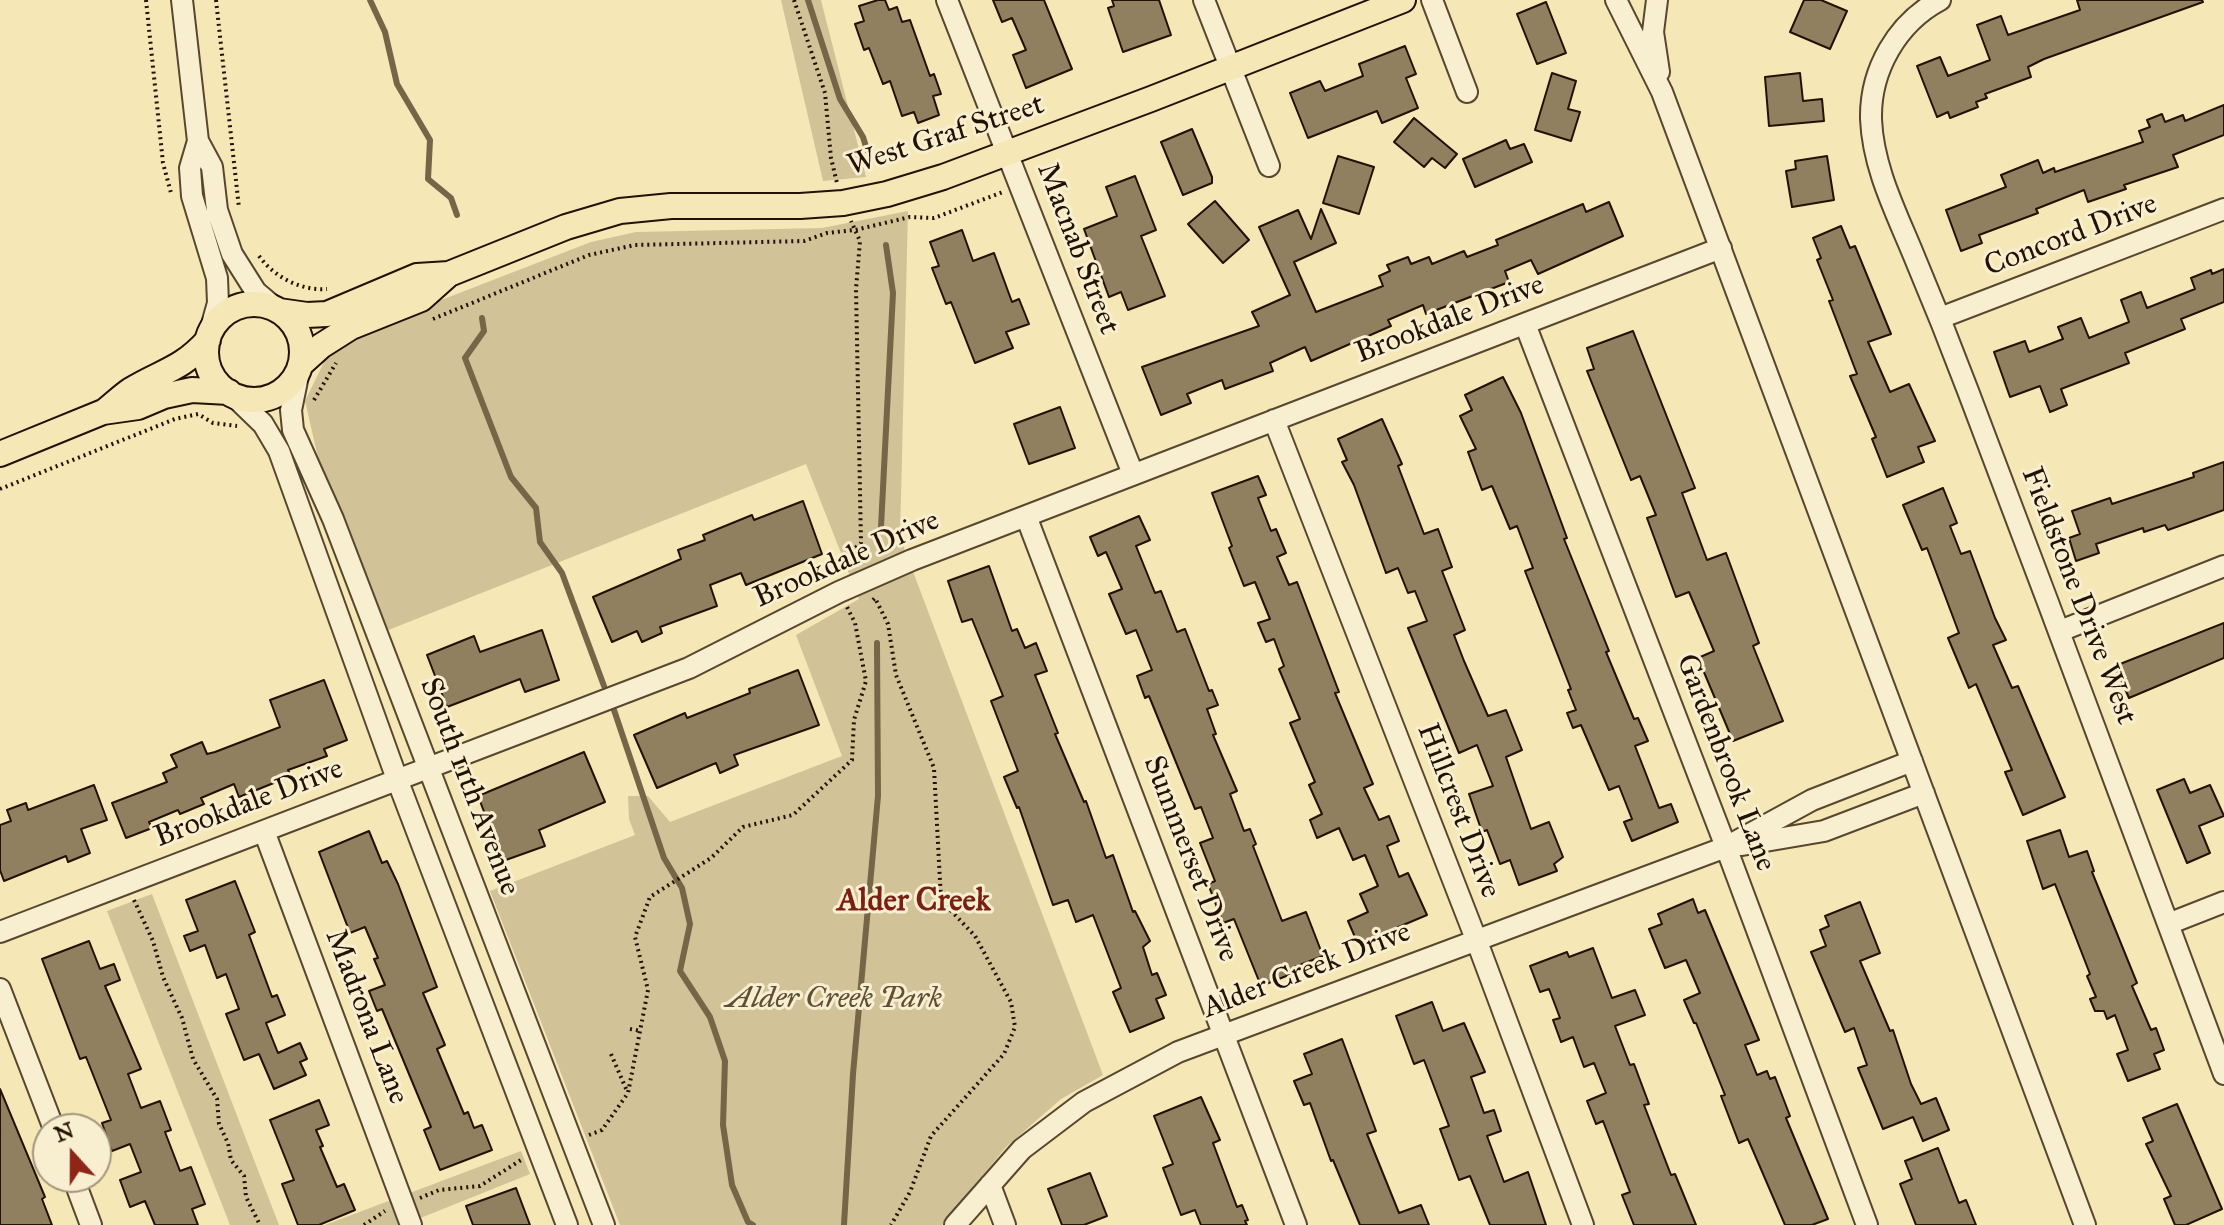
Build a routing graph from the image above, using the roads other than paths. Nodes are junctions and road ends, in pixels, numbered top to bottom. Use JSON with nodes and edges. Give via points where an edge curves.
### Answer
{"nodes":[{"id":1,"x":182,"y":0,"type":"edge"},
{"id":2,"x":947,"y":0,"type":"edge"},
{"id":3,"x":1204,"y":0,"type":"edge"},
{"id":4,"x":1403,"y":0,"type":"edge"},
{"id":5,"x":1432,"y":0,"type":"edge"},
{"id":6,"x":1616,"y":0,"type":"edge"},
{"id":7,"x":1657,"y":0,"type":"edge"},
{"id":8,"x":1940,"y":0,"type":"edge"},
{"id":9,"x":1231,"y":69,"type":"junction"},
{"id":10,"x":1467,"y":92,"type":"dead end"},
{"id":11,"x":1662,"y":92,"type":"junction"},
{"id":12,"x":198,"y":141,"type":"junction"},
{"id":13,"x":1007,"y":153,"type":"junction"},
{"id":14,"x":1269,"y":166,"type":"dead end"},
{"id":15,"x":2224,"y":209,"type":"edge"},
{"id":16,"x":1721,"y":248,"type":"junction"},
{"id":17,"x":449,"y":274,"type":"junction"},
{"id":18,"x":277,"y":310,"type":"junction"},
{"id":19,"x":1940,"y":318,"type":"junction"},
{"id":20,"x":1525,"y":324,"type":"junction"},
{"id":21,"x":209,"y":338,"type":"junction"},
{"id":22,"x":300,"y":367,"type":"junction"},
{"id":23,"x":231,"y":393,"type":"junction"},
{"id":24,"x":103,"y":412,"type":"junction"},
{"id":25,"x":1274,"y":420,"type":"junction"},
{"id":26,"x":0,"y":454,"type":"edge"},
{"id":27,"x":1133,"y":474,"type":"junction"},
{"id":28,"x":1026,"y":516,"type":"junction"},
{"id":29,"x":2224,"y":566,"type":"edge"},
{"id":30,"x":2060,"y":631,"type":"junction"},
{"id":31,"x":1912,"y":761,"type":"junction"},
{"id":32,"x":429,"y":767,"type":"junction"},
{"id":33,"x":397,"y":779,"type":"junction"},
{"id":34,"x":1924,"y":793,"type":"junction"},
{"id":35,"x":264,"y":831,"type":"junction"},
{"id":36,"x":1726,"y":847,"type":"junction"},
{"id":37,"x":2224,"y":902,"type":"edge"},
{"id":38,"x":2168,"y":924,"type":"junction"},
{"id":39,"x":0,"y":932,"type":"edge"},
{"id":40,"x":1476,"y":939,"type":"junction"},
{"id":41,"x":0,"y":989,"type":"edge"},
{"id":42,"x":1225,"y":1034,"type":"junction"},
{"id":43,"x":2224,"y":1074,"type":"edge"},
{"id":44,"x":48,"y":1113,"type":"edge"},
{"id":45,"x":990,"y":1185,"type":"junction"},
{"id":46,"x":79,"y":1193,"type":"edge"},
{"id":47,"x":91,"y":1225,"type":"edge"},
{"id":48,"x":411,"y":1225,"type":"edge"},
{"id":49,"x":567,"y":1225,"type":"edge"},
{"id":50,"x":604,"y":1225,"type":"edge"},
{"id":51,"x":955,"y":1225,"type":"edge"},
{"id":52,"x":1005,"y":1225,"type":"edge"},
{"id":53,"x":1296,"y":1225,"type":"edge"},
{"id":54,"x":1583,"y":1225,"type":"edge"},
{"id":55,"x":1867,"y":1225,"type":"edge"},
{"id":56,"x":2085,"y":1225,"type":"edge"}],
"edges":[{"from":1,"to":12,"type":"street"},
{"from":2,"to":13,"type":"street","name":"Macnab Street"},
{"from":3,"to":9,"type":"street"},
{"from":4,"to":9,"type":"main road","name":"West Graf Street"},
{"from":5,"to":10,"type":"street"},
{"from":6,"to":11,"type":"street"},
{"from":7,"to":11,"type":"street","via":[[1653,32]]},
{"from":8,"to":19,"type":"street","name":"Fieldstone Drive West","via":[[1906,24],[1880,66],[1871,116],[1881,176]]},
{"from":9,"to":13,"type":"main road","name":"West Graf Street"},
{"from":9,"to":14,"type":"street"},
{"from":11,"to":16,"type":"street"},
{"from":12,"to":18,"type":"street","via":[[212,167],[217,210],[232,254],[256,292]]},
{"from":12,"to":21,"type":"street","via":[[190,168],[192,196],[217,278],[218,303]]},
{"from":13,"to":17,"type":"main road","name":"West Graf Street","via":[[943,177],[843,203],[620,211]]},
{"from":13,"to":27,"type":"street","name":"Macnab Street"},
{"from":15,"to":19,"type":"street","name":"Concord Drive"},
{"from":16,"to":20,"type":"street","name":"Brookdale Drive"},
{"from":16,"to":31,"type":"street"},
{"from":17,"to":18,"type":"main road","name":"West Graf Street","via":[[417,276],[327,314]]},
{"from":17,"to":22,"type":"main road","name":"West Graf Street","via":[[421,299],[351,327]]},
{"from":18,"to":21,"type":"main road","name":"West Graf Street","via":[[260,304],[229,311]]},
{"from":18,"to":22,"type":"main road","via":[[296,328]]},
{"from":19,"to":30,"type":"street","name":"Fieldstone Drive West"},
{"from":20,"to":25,"type":"street","name":"Brookdale Drive"},
{"from":20,"to":36,"type":"street","name":"Gardenbrook Lane"},
{"from":21,"to":23,"type":"main road","via":[[213,376]]},
{"from":21,"to":24,"type":"main road","name":"West Graf Street","via":[[183,363],[131,390]]},
{"from":22,"to":23,"type":"main road","name":"West Graf Street","via":[[290,384],[264,399]]},
{"from":22,"to":32,"type":"street","name":"South 11th Avenue","via":[[291,410],[297,442],[333,519]]},
{"from":23,"to":24,"type":"main road","name":"West Graf Street","via":[[192,390]]},
{"from":23,"to":33,"type":"street","name":"South 11th Avenue","via":[[263,424],[279,451]]},
{"from":24,"to":26,"type":"main road","name":"West Graf Street"},
{"from":25,"to":27,"type":"street","name":"Brookdale Drive"},
{"from":25,"to":40,"type":"street","name":"Hillcrest Drive"},
{"from":27,"to":28,"type":"street","name":"Brookdale Drive"},
{"from":28,"to":32,"type":"street","name":"Brookdale Drive","via":[[839,592],[689,668]]},
{"from":28,"to":42,"type":"street","name":"Summerset Drive"},
{"from":29,"to":30,"type":"street"},
{"from":30,"to":38,"type":"street","name":"Fieldstone Drive West"},
{"from":31,"to":34,"type":"street"},
{"from":31,"to":36,"type":"street","name":"Alder Creek Drive","via":[[1812,800]]},
{"from":32,"to":33,"type":"street","name":"Brookdale Drive"},
{"from":32,"to":50,"type":"street","name":"South 11th Avenue"},
{"from":33,"to":35,"type":"street","name":"Brookdale Drive"},
{"from":33,"to":49,"type":"street","name":"South 11th Avenue"},
{"from":34,"to":36,"type":"street","name":"Alder Creek Drive","via":[[1824,831]]},
{"from":34,"to":56,"type":"street"},
{"from":35,"to":39,"type":"street","name":"Brookdale Drive"},
{"from":35,"to":48,"type":"street","name":"Madrona Lane"},
{"from":36,"to":40,"type":"street","name":"Alder Creek Drive"},
{"from":36,"to":55,"type":"street","name":"Gardenbrook Lane"},
{"from":37,"to":38,"type":"street"},
{"from":38,"to":43,"type":"street","name":"Fieldstone Drive West"},
{"from":40,"to":42,"type":"street","name":"Alder Creek Drive"},
{"from":40,"to":54,"type":"street","name":"Hillcrest Drive"},
{"from":41,"to":44,"type":"street"},
{"from":42,"to":45,"type":"street","name":"Alder Creek Drive","via":[[1178,1052],[1084,1102],[1022,1149]]},
{"from":42,"to":53,"type":"street","name":"Summerset Drive"},
{"from":45,"to":51,"type":"street","name":"Alder Creek Drive"},
{"from":45,"to":52,"type":"street"},
{"from":46,"to":47,"type":"street"}]}
